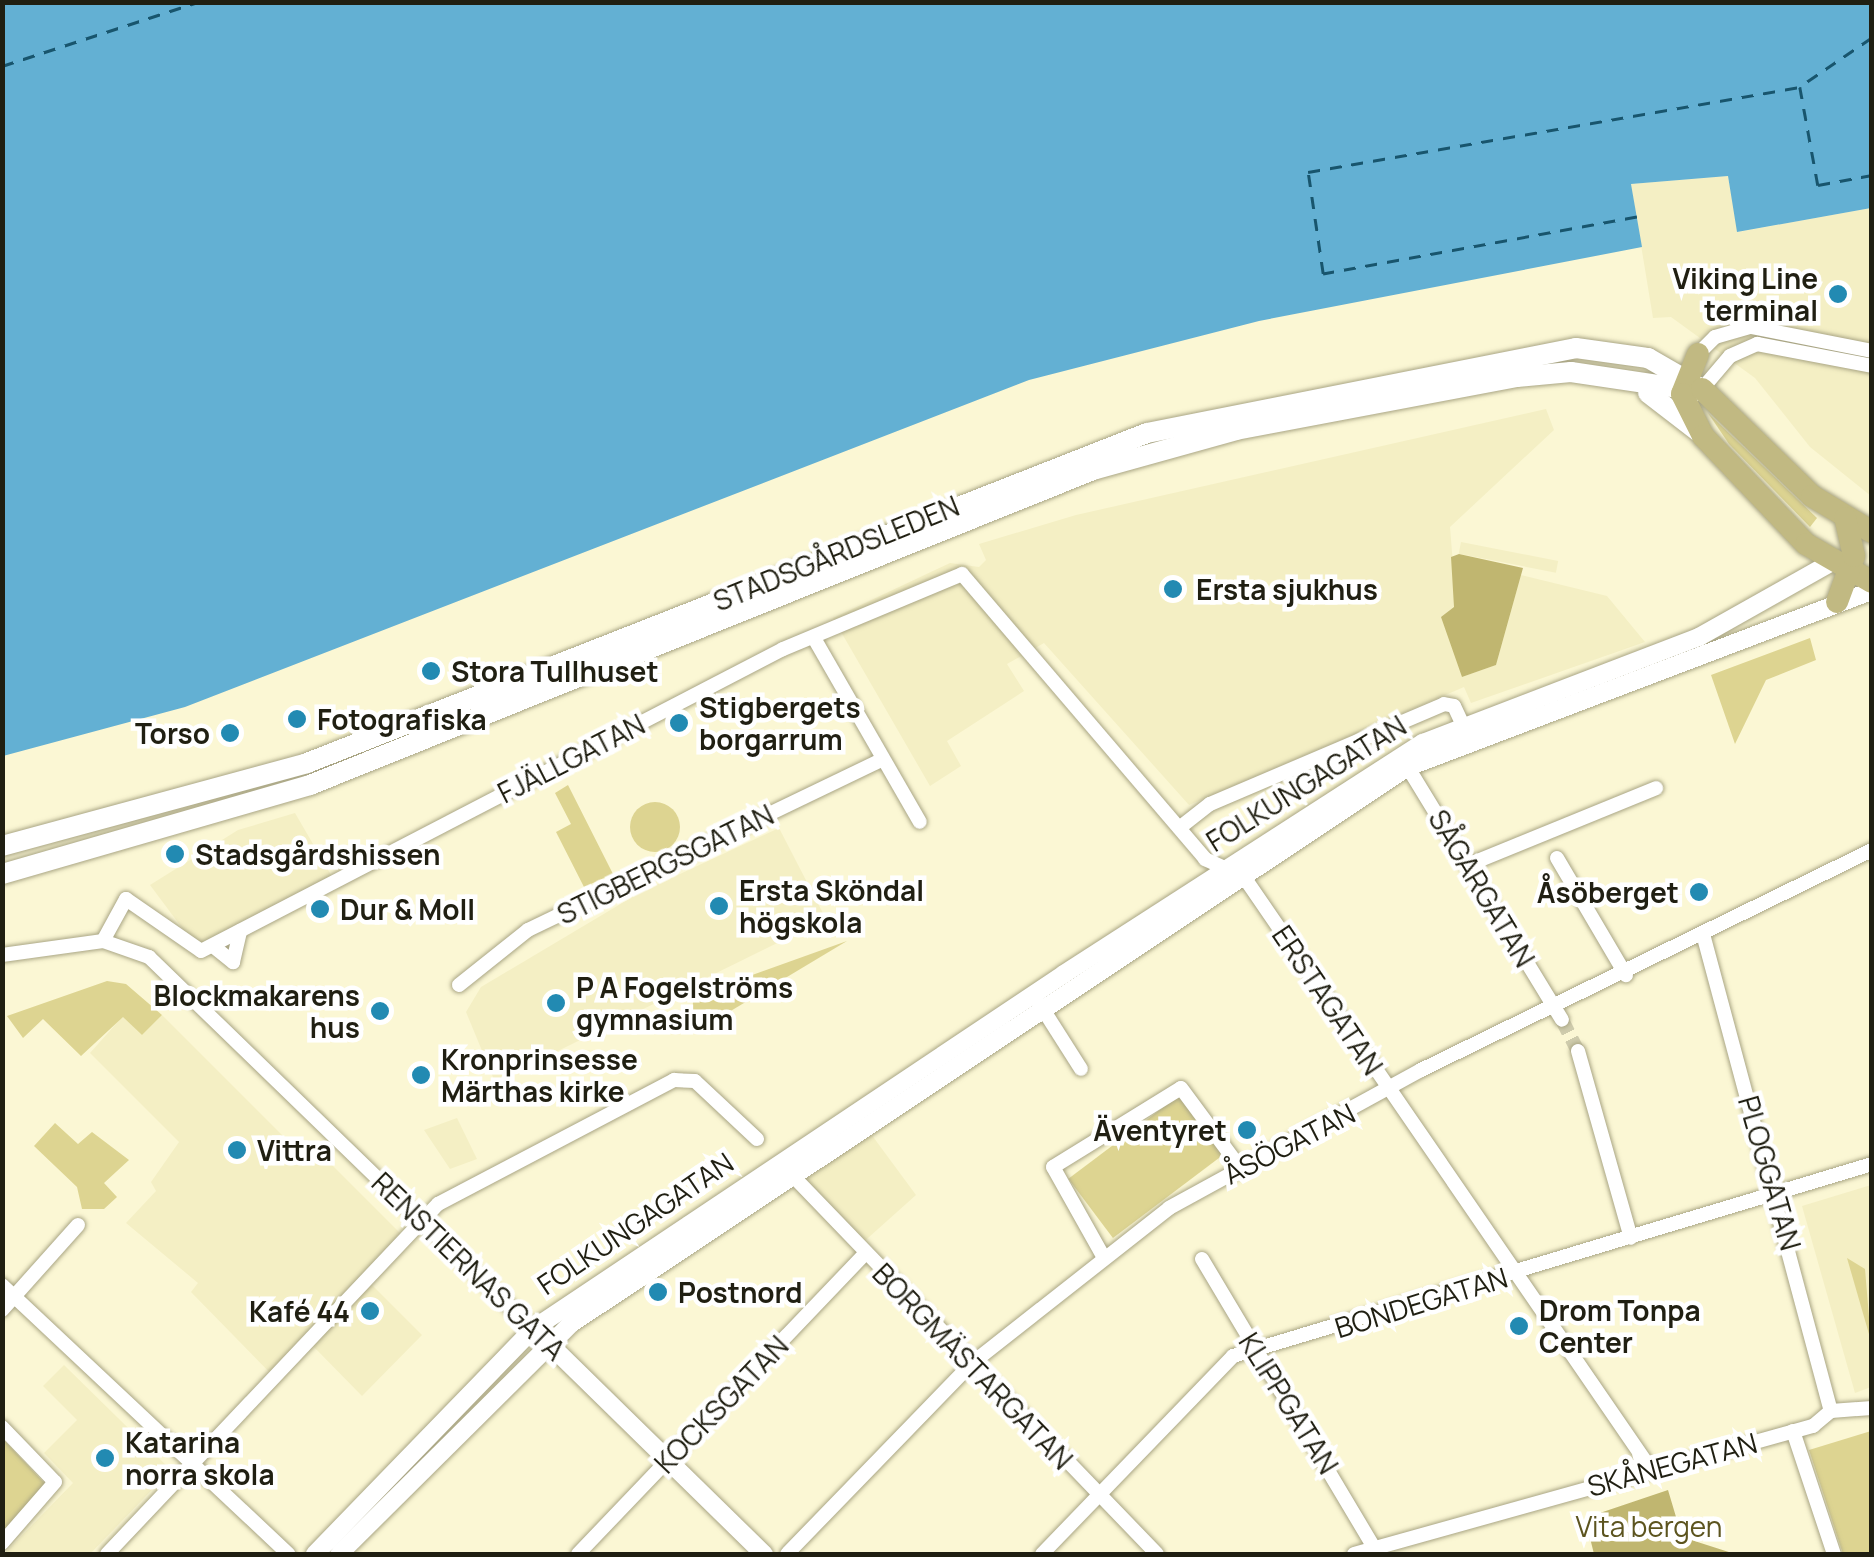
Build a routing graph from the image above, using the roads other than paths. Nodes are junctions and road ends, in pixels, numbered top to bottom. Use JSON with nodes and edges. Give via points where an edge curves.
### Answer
{"nodes":[{"id":1,"x":1872,"y":351,"type":"edge"},
{"id":2,"x":1698,"y":354,"type":"joint"},
{"id":3,"x":1872,"y":366,"type":"edge"},
{"id":4,"x":1638,"y":386,"type":"junction"},
{"id":5,"x":1689,"y":387,"type":"junction"},
{"id":6,"x":1703,"y":436,"type":"junction"},
{"id":7,"x":1839,"y":514,"type":"junction"},
{"id":8,"x":1872,"y":532,"type":"edge"},
{"id":9,"x":1852,"y":561,"type":"edge"},
{"id":10,"x":1872,"y":582,"type":"edge"},
{"id":11,"x":1872,"y":591,"type":"edge"},
{"id":12,"x":1837,"y":602,"type":"junction"},
{"id":13,"x":814,"y":638,"type":"junction"},
{"id":14,"x":1466,"y":732,"type":"junction"},
{"id":15,"x":881,"y":760,"type":"junction"},
{"id":16,"x":1405,"y":762,"type":"junction"},
{"id":17,"x":1656,"y":788,"type":"dead end"},
{"id":18,"x":186,"y":794,"type":"junction"},
{"id":19,"x":192,"y":818,"type":"junction"},
{"id":20,"x":920,"y":822,"type":"dead end"},
{"id":21,"x":1183,"y":824,"type":"junction"},
{"id":22,"x":2,"y":846,"type":"edge"},
{"id":23,"x":1872,"y":850,"type":"edge"},
{"id":24,"x":1556,"y":858,"type":"dead end"},
{"id":25,"x":1470,"y":864,"type":"junction"},
{"id":26,"x":1226,"y":870,"type":"junction"},
{"id":27,"x":2,"y":874,"type":"edge"},
{"id":28,"x":1244,"y":877,"type":"junction"},
{"id":29,"x":240,"y":931,"type":"junction"},
{"id":30,"x":1703,"y":934,"type":"junction"},
{"id":31,"x":103,"y":940,"type":"junction"},
{"id":32,"x":213,"y":946,"type":"junction"},
{"id":33,"x":2,"y":955,"type":"edge"},
{"id":34,"x":1626,"y":975,"type":"junction"},
{"id":35,"x":460,"y":985,"type":"dead end"},
{"id":36,"x":1037,"y":1001,"type":"junction"},
{"id":37,"x":1559,"y":1015,"type":"junction"},
{"id":38,"x":1578,"y":1051,"type":"tunnel mouth"},
{"id":39,"x":1081,"y":1070,"type":"dead end"},
{"id":40,"x":1390,"y":1091,"type":"junction"},
{"id":41,"x":758,"y":1139,"type":"dead end"},
{"id":42,"x":1872,"y":1164,"type":"edge"},
{"id":43,"x":1240,"y":1168,"type":"junction"},
{"id":44,"x":792,"y":1174,"type":"junction"},
{"id":45,"x":1776,"y":1194,"type":"junction"},
{"id":46,"x":426,"y":1223,"type":"junction"},
{"id":47,"x":78,"y":1226,"type":"dead end"},
{"id":48,"x":1631,"y":1238,"type":"junction"},
{"id":49,"x":865,"y":1254,"type":"junction"},
{"id":50,"x":1103,"y":1256,"type":"junction"},
{"id":51,"x":1202,"y":1259,"type":"dead end"},
{"id":52,"x":1515,"y":1274,"type":"junction"},
{"id":53,"x":2,"y":1284,"type":"edge"},
{"id":54,"x":16,"y":1297,"type":"junction"},
{"id":55,"x":2,"y":1310,"type":"edge"},
{"id":56,"x":533,"y":1329,"type":"junction"},
{"id":57,"x":548,"y":1342,"type":"junction"},
{"id":58,"x":1256,"y":1349,"type":"junction"},
{"id":59,"x":970,"y":1364,"type":"junction"},
{"id":60,"x":1872,"y":1408,"type":"edge"},
{"id":61,"x":1831,"y":1411,"type":"junction"},
{"id":62,"x":2,"y":1427,"type":"edge"},
{"id":63,"x":1794,"y":1432,"type":"junction"},
{"id":64,"x":668,"y":1460,"type":"junction"},
{"id":65,"x":192,"y":1464,"type":"junction"},
{"id":66,"x":1650,"y":1468,"type":"junction"},
{"id":67,"x":1098,"y":1496,"type":"junction"},
{"id":68,"x":2,"y":1543,"type":"edge"},
{"id":69,"x":1377,"y":1551,"type":"edge"},
{"id":70,"x":107,"y":1554,"type":"edge"},
{"id":71,"x":288,"y":1554,"type":"edge"},
{"id":72,"x":314,"y":1554,"type":"edge"},
{"id":73,"x":339,"y":1554,"type":"edge"},
{"id":74,"x":578,"y":1554,"type":"edge"},
{"id":75,"x":764,"y":1554,"type":"edge"},
{"id":76,"x":788,"y":1554,"type":"edge"},
{"id":77,"x":1042,"y":1554,"type":"edge"},
{"id":78,"x":1158,"y":1554,"type":"edge"},
{"id":79,"x":1354,"y":1554,"type":"edge"},
{"id":80,"x":1834,"y":1554,"type":"edge"}],
"edges":[{"from":1,"to":2,"type":"street","via":[[1751,327],[1715,336]]},
{"from":2,"to":5,"type":"main road"},
{"from":3,"to":5,"type":"street","via":[[1757,344]]},
{"from":4,"to":5,"type":"main road","name":"STADSGÅRDSLEDEN"},
{"from":4,"to":6,"type":"main road"},
{"from":4,"to":19,"type":"main road","name":"STADSGÅRDSLEDEN","via":[[1572,372],[1517,377],[1236,430],[1093,470],[568,687],[310,785]]},
{"from":5,"to":6,"type":"main road"},
{"from":5,"to":7,"type":"main road"},
{"from":5,"to":18,"type":"main road","name":"STADSGÅRDSLEDEN","via":[[1622,351],[1576,348],[1148,433],[308,764]]},
{"from":6,"to":9,"type":"main road"},
{"from":7,"to":8,"type":"main road"},
{"from":7,"to":9,"type":"main road"},
{"from":9,"to":10,"type":"main road"},
{"from":9,"to":12,"type":"main road"},
{"from":9,"to":14,"type":"street","name":"FOLKUNGAGATAN","via":[[1699,638]]},
{"from":11,"to":12,"type":"street","name":"FOLKUNGAGATAN"},
{"from":12,"to":14,"type":"street","name":"FOLKUNGAGATAN"},
{"from":13,"to":15,"type":"street"},
{"from":13,"to":21,"type":"street","name":"FJÄLLGATAN","via":[[962,574]]},
{"from":13,"to":29,"type":"street","name":"FJÄLLGATAN"},
{"from":14,"to":16,"type":"street","name":"FOLKUNGAGATAN"},
{"from":14,"to":21,"type":"street","name":"FOLKUNGAGATAN","via":[[1444,704],[1222,799]]},
{"from":15,"to":20,"type":"street"},
{"from":15,"to":35,"type":"street","name":"STIGBERGSGATAN","via":[[528,930]]},
{"from":16,"to":25,"type":"street","name":"SÅGARGATAN"},
{"from":16,"to":26,"type":"street","name":"FOLKUNGAGATAN"},
{"from":16,"to":28,"type":"street","name":"FOLKUNGAGATAN"},
{"from":17,"to":25,"type":"street"},
{"from":18,"to":19,"type":"main road"},
{"from":18,"to":22,"type":"main road","name":"STADSGÅRDSLEDEN"},
{"from":19,"to":27,"type":"main road","name":"STADSGÅRDSLEDEN"},
{"from":21,"to":26,"type":"street","via":[[1205,860]]},
{"from":23,"to":30,"type":"street","name":"ÅSÖGATAN"},
{"from":24,"to":34,"type":"street"},
{"from":25,"to":37,"type":"street","name":"SÅGARGATAN"},
{"from":26,"to":28,"type":"street"},
{"from":26,"to":36,"type":"street","name":"FOLKUNGAGATAN"},
{"from":28,"to":36,"type":"street","name":"FOLKUNGAGATAN"},
{"from":28,"to":40,"type":"street","name":"ERSTAGATAN"},
{"from":29,"to":32,"type":"street","name":"FJÄLLGATAN"},
{"from":29,"to":32,"type":"street","name":"FJÄLLGATAN","via":[[234,962]]},
{"from":30,"to":34,"type":"street","name":"ÅSÖGATAN"},
{"from":30,"to":45,"type":"street","name":"PLOGGATAN"},
{"from":31,"to":32,"type":"street","via":[[126,899],[194,950]]},
{"from":31,"to":33,"type":"street"},
{"from":31,"to":46,"type":"street","name":"RENSTIERNAS GATA","via":[[126,943]]},
{"from":34,"to":37,"type":"street","name":"ÅSÖGATAN"},
{"from":36,"to":39,"type":"street"},
{"from":36,"to":44,"type":"street","name":"FOLKUNGAGATAN"},
{"from":36,"to":56,"type":"street","name":"FOLKUNGAGATAN"},
{"from":37,"to":40,"type":"street","name":"ÅSÖGATAN"},
{"from":38,"to":48,"type":"street"},
{"from":40,"to":43,"type":"street","name":"ÅSÖGATAN"},
{"from":40,"to":52,"type":"street","name":"ERSTAGATAN"},
{"from":41,"to":46,"type":"street","via":[[694,1081],[674,1080],[438,1204]]},
{"from":42,"to":45,"type":"street","name":"BONDEGATAN"},
{"from":43,"to":50,"type":"street","name":"ÅSÖGATAN"},
{"from":43,"to":50,"type":"street","via":[[1181,1088],[1063,1161],[1052,1174]]},
{"from":44,"to":49,"type":"street","name":"BORGMÄSTARGATAN"},
{"from":44,"to":57,"type":"street","name":"FOLKUNGAGATAN"},
{"from":45,"to":48,"type":"street","name":"BONDEGATAN"},
{"from":45,"to":61,"type":"street","name":"PLOGGATAN"},
{"from":46,"to":56,"type":"street","name":"RENSTIERNAS GATA"},
{"from":46,"to":65,"type":"street"},
{"from":47,"to":54,"type":"street"},
{"from":48,"to":52,"type":"street","name":"BONDEGATAN"},
{"from":49,"to":59,"type":"street","name":"BORGMÄSTARGATAN"},
{"from":49,"to":64,"type":"street","name":"KOCKSGATAN"},
{"from":50,"to":59,"type":"street","name":"ÅSÖGATAN"},
{"from":51,"to":58,"type":"street","name":"KLIPPGATAN"},
{"from":52,"to":58,"type":"street","name":"BONDEGATAN"},
{"from":52,"to":66,"type":"street","name":"ERSTAGATAN"},
{"from":53,"to":54,"type":"street"},
{"from":54,"to":55,"type":"street"},
{"from":54,"to":65,"type":"street"},
{"from":56,"to":57,"type":"street","name":"RENSTIERNAS GATA"},
{"from":56,"to":72,"type":"street","name":"FOLKUNGAGATAN"},
{"from":57,"to":64,"type":"street","name":"RENSTIERNAS GATA"},
{"from":57,"to":73,"type":"street","name":"FOLKUNGAGATAN"},
{"from":58,"to":67,"type":"street","name":"BONDEGATAN","via":[[1222,1364]]},
{"from":58,"to":69,"type":"street","name":"KLIPPGATAN"},
{"from":59,"to":67,"type":"street","name":"BORGMÄSTARGATAN"},
{"from":59,"to":76,"type":"street","name":"ÅSÖGATAN"},
{"from":60,"to":61,"type":"street","name":"SKÅNEGATAN"},
{"from":61,"to":63,"type":"street","name":"SKÅNEGATAN"},
{"from":62,"to":68,"type":"street","via":[[55,1482]]},
{"from":63,"to":66,"type":"street","name":"SKÅNEGATAN"},
{"from":63,"to":80,"type":"street"},
{"from":64,"to":74,"type":"street","name":"KOCKSGATAN"},
{"from":64,"to":75,"type":"street","name":"RENSTIERNAS GATA"},
{"from":65,"to":70,"type":"street"},
{"from":65,"to":71,"type":"street"},
{"from":66,"to":69,"type":"street","name":"SKÅNEGATAN"},
{"from":67,"to":77,"type":"street","name":"BONDEGATAN"},
{"from":67,"to":78,"type":"street","name":"BORGMÄSTARGATAN"},
{"from":69,"to":79,"type":"street","name":"SKÅNEGATAN"}]}
